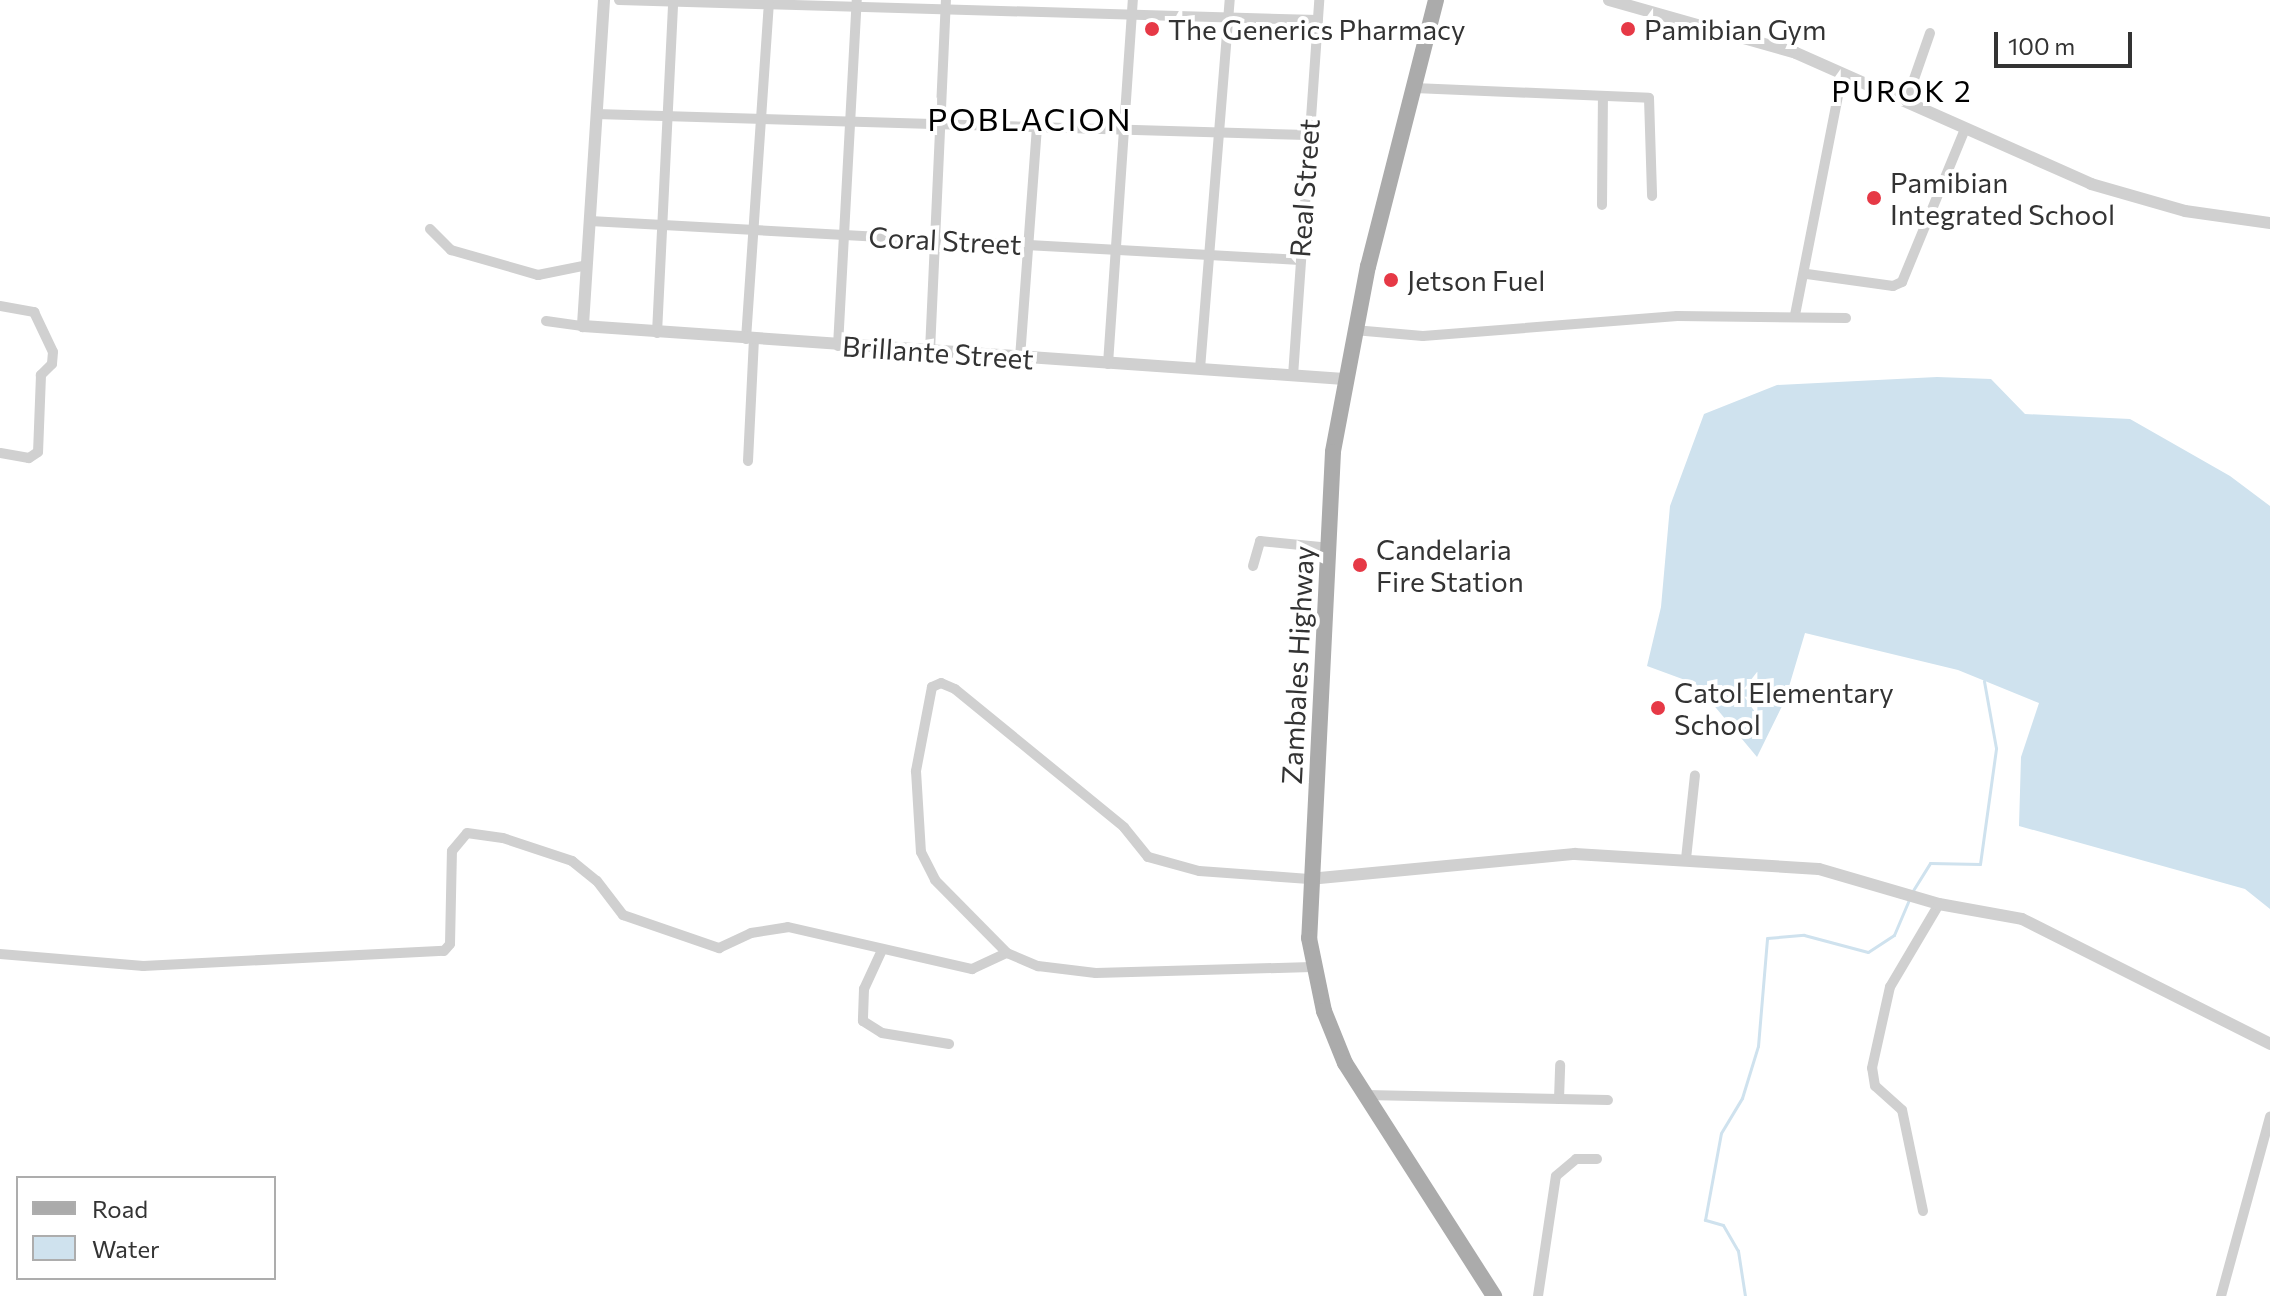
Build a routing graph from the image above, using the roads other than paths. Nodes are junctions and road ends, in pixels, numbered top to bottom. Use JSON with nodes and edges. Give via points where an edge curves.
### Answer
{"nodes":[{"id":1,"x":604,"y":0,"type":"edge"},
{"id":2,"x":619,"y":0,"type":"edge"},
{"id":3,"x":673,"y":0,"type":"edge"},
{"id":4,"x":769,"y":0,"type":"edge"},
{"id":5,"x":1133,"y":0,"type":"edge"},
{"id":6,"x":1230,"y":0,"type":"edge"},
{"id":7,"x":1319,"y":0,"type":"edge"},
{"id":8,"x":1436,"y":0,"type":"edge"},
{"id":9,"x":1609,"y":0,"type":"edge"},
{"id":10,"x":857,"y":2,"type":"edge"},
{"id":11,"x":946,"y":4,"type":"edge"},
{"id":12,"x":1133,"y":14,"type":"junction"},
{"id":13,"x":1229,"y":17,"type":"junction"},
{"id":14,"x":1318,"y":20,"type":"junction"},
{"id":15,"x":1930,"y":33,"type":"dead end"},
{"id":16,"x":1842,"y":75,"type":"junction"},
{"id":17,"x":1414,"y":88,"type":"junction"},
{"id":18,"x":1603,"y":96,"type":"junction"},
{"id":19,"x":1906,"y":102,"type":"junction"},
{"id":20,"x":596,"y":114,"type":"junction"},
{"id":21,"x":668,"y":116,"type":"junction"},
{"id":22,"x":761,"y":118,"type":"junction"},
{"id":23,"x":852,"y":122,"type":"junction"},
{"id":24,"x":943,"y":126,"type":"junction"},
{"id":25,"x":1037,"y":127,"type":"junction"},
{"id":26,"x":1128,"y":129,"type":"junction"},
{"id":27,"x":1965,"y":129,"type":"junction"},
{"id":28,"x":1218,"y":133,"type":"junction"},
{"id":29,"x":1307,"y":135,"type":"junction"},
{"id":30,"x":1652,"y":196,"type":"dead end"},
{"id":31,"x":1602,"y":205,"type":"dead end"},
{"id":32,"x":590,"y":221,"type":"junction"},
{"id":33,"x":2270,"y":223,"type":"edge"},
{"id":34,"x":661,"y":224,"type":"junction"},
{"id":35,"x":430,"y":229,"type":"dead end"},
{"id":36,"x":754,"y":229,"type":"junction"},
{"id":37,"x":845,"y":234,"type":"junction"},
{"id":38,"x":939,"y":241,"type":"junction"},
{"id":39,"x":1030,"y":245,"type":"junction"},
{"id":40,"x":1116,"y":249,"type":"junction"},
{"id":41,"x":1209,"y":255,"type":"junction"},
{"id":42,"x":1300,"y":260,"type":"junction"},
{"id":43,"x":587,"y":265,"type":"junction"},
{"id":44,"x":1807,"y":274,"type":"junction"},
{"id":45,"x":0,"y":306,"type":"edge"},
{"id":46,"x":1795,"y":315,"type":"junction"},
{"id":47,"x":1846,"y":318,"type":"dead end"},
{"id":48,"x":546,"y":321,"type":"dead end"},
{"id":49,"x":583,"y":326,"type":"junction"},
{"id":50,"x":1354,"y":330,"type":"junction"},
{"id":51,"x":657,"y":333,"type":"junction"},
{"id":52,"x":750,"y":339,"type":"junction"},
{"id":53,"x":838,"y":346,"type":"junction"},
{"id":54,"x":930,"y":351,"type":"junction"},
{"id":55,"x":1020,"y":358,"type":"junction"},
{"id":56,"x":1108,"y":364,"type":"junction"},
{"id":57,"x":1200,"y":369,"type":"junction"},
{"id":58,"x":1293,"y":376,"type":"junction"},
{"id":59,"x":1344,"y":379,"type":"junction"},
{"id":60,"x":0,"y":453,"type":"edge"},
{"id":61,"x":748,"y":461,"type":"dead end"},
{"id":62,"x":1331,"y":548,"type":"junction"},
{"id":63,"x":1253,"y":566,"type":"dead end"},
{"id":64,"x":1695,"y":775,"type":"dead end"},
{"id":65,"x":1686,"y":859,"type":"junction"},
{"id":66,"x":1309,"y":879,"type":"junction"},
{"id":67,"x":1935,"y":903,"type":"junction"},
{"id":68,"x":882,"y":950,"type":"junction"},
{"id":69,"x":1007,"y":953,"type":"junction"},
{"id":70,"x":0,"y":954,"type":"edge"},
{"id":71,"x":1312,"y":967,"type":"junction"},
{"id":72,"x":949,"y":1044,"type":"dead end"},
{"id":73,"x":2270,"y":1044,"type":"edge"},
{"id":74,"x":1560,"y":1065,"type":"dead end"},
{"id":75,"x":1365,"y":1095,"type":"junction"},
{"id":76,"x":1559,"y":1099,"type":"junction"},
{"id":77,"x":1608,"y":1100,"type":"dead end"},
{"id":78,"x":2270,"y":1117,"type":"edge"},
{"id":79,"x":1597,"y":1159,"type":"dead end"},
{"id":80,"x":1923,"y":1211,"type":"dead end"},
{"id":81,"x":1494,"y":1296,"type":"edge"},
{"id":82,"x":1538,"y":1296,"type":"edge"},
{"id":83,"x":2221,"y":1296,"type":"edge"}],
"edges":[{"from":1,"to":20,"type":"street"},
{"from":2,"to":3,"type":"street"},
{"from":3,"to":4,"type":"street"},
{"from":3,"to":21,"type":"street"},
{"from":4,"to":10,"type":"street"},
{"from":4,"to":22,"type":"street"},
{"from":5,"to":12,"type":"street"},
{"from":6,"to":13,"type":"street"},
{"from":7,"to":14,"type":"street","name":"Real Street"},
{"from":8,"to":17,"type":"main road","name":"Zambales Highway"},
{"from":9,"to":16,"type":"street","via":[[1760,40]]},
{"from":10,"to":11,"type":"street"},
{"from":10,"to":23,"type":"street"},
{"from":11,"to":12,"type":"street"},
{"from":11,"to":24,"type":"street"},
{"from":12,"to":13,"type":"street"},
{"from":12,"to":26,"type":"street"},
{"from":13,"to":14,"type":"street"},
{"from":13,"to":28,"type":"street"},
{"from":14,"to":29,"type":"street","name":"Real Street"},
{"from":15,"to":19,"type":"street"},
{"from":16,"to":19,"type":"street"},
{"from":16,"to":44,"type":"street"},
{"from":17,"to":18,"type":"street"},
{"from":17,"to":50,"type":"main road","name":"Zambales Highway"},
{"from":18,"to":30,"type":"street","via":[[1651,100]]},
{"from":18,"to":31,"type":"street"},
{"from":19,"to":27,"type":"street"},
{"from":20,"to":21,"type":"street"},
{"from":20,"to":32,"type":"street"},
{"from":21,"to":22,"type":"street"},
{"from":21,"to":34,"type":"street"},
{"from":22,"to":23,"type":"street"},
{"from":22,"to":36,"type":"street"},
{"from":23,"to":24,"type":"street"},
{"from":23,"to":37,"type":"street"},
{"from":24,"to":25,"type":"street"},
{"from":24,"to":38,"type":"street"},
{"from":25,"to":26,"type":"street"},
{"from":25,"to":39,"type":"street"},
{"from":26,"to":28,"type":"street"},
{"from":26,"to":40,"type":"street"},
{"from":27,"to":33,"type":"street","via":[[2091,184],[2185,211]]},
{"from":27,"to":44,"type":"street","via":[[1902,282],[1893,286]]},
{"from":28,"to":29,"type":"street"},
{"from":28,"to":41,"type":"street"},
{"from":29,"to":42,"type":"street","name":"Real Street"},
{"from":32,"to":34,"type":"street","name":"Coral Street"},
{"from":32,"to":43,"type":"street"},
{"from":34,"to":36,"type":"street","name":"Coral Street"},
{"from":34,"to":51,"type":"street"},
{"from":35,"to":43,"type":"street","via":[[451,250],[538,275]]},
{"from":36,"to":37,"type":"street","name":"Coral Street"},
{"from":36,"to":52,"type":"street"},
{"from":37,"to":38,"type":"street","name":"Coral Street"},
{"from":37,"to":53,"type":"street"},
{"from":38,"to":39,"type":"street","name":"Coral Street"},
{"from":38,"to":54,"type":"street"},
{"from":39,"to":40,"type":"street","name":"Coral Street"},
{"from":39,"to":55,"type":"street"},
{"from":40,"to":41,"type":"street","name":"Coral Street"},
{"from":40,"to":56,"type":"street"},
{"from":41,"to":42,"type":"street","name":"Coral Street"},
{"from":41,"to":57,"type":"street"},
{"from":42,"to":58,"type":"street","name":"Real Street"},
{"from":43,"to":49,"type":"street"},
{"from":44,"to":46,"type":"street"},
{"from":45,"to":60,"type":"street","via":[[34,312],[53,352],[41,375],[38,452],[29,458]]},
{"from":46,"to":47,"type":"street"},
{"from":46,"to":50,"type":"street","via":[[1677,316],[1423,336]]},
{"from":48,"to":49,"type":"street"},
{"from":49,"to":51,"type":"street","name":"Brillante Street"},
{"from":50,"to":59,"type":"main road","name":"Zambales Highway"},
{"from":51,"to":52,"type":"street","name":"Brillante Street"},
{"from":52,"to":53,"type":"street","name":"Brillante Street"},
{"from":52,"to":61,"type":"street"},
{"from":53,"to":54,"type":"street","name":"Brillante Street"},
{"from":54,"to":55,"type":"street","name":"Brillante Street"},
{"from":55,"to":56,"type":"street","name":"Brillante Street"},
{"from":56,"to":57,"type":"street","name":"Brillante Street"},
{"from":57,"to":58,"type":"street","name":"Brillante Street"},
{"from":58,"to":59,"type":"street","name":"Brillante Street"},
{"from":59,"to":62,"type":"main road","name":"Zambales Highway","via":[[1333,452]]},
{"from":62,"to":63,"type":"street","via":[[1260,541]]},
{"from":62,"to":66,"type":"main road","name":"Zambales Highway"},
{"from":64,"to":65,"type":"street"},
{"from":65,"to":66,"type":"street","via":[[1575,854]]},
{"from":65,"to":67,"type":"street","via":[[1819,869]]},
{"from":66,"to":69,"type":"street","via":[[1199,871],[1148,857],[1115,819],[955,689],[938,682],[929,693],[916,771],[921,852],[935,880]]},
{"from":66,"to":71,"type":"main road","name":"Zambales Highway"},
{"from":67,"to":73,"type":"street","via":[[2022,919]]},
{"from":67,"to":80,"type":"street","via":[[1890,987],[1872,1068],[1875,1086],[1900,1105]]},
{"from":68,"to":69,"type":"street","via":[[972,969]]},
{"from":68,"to":70,"type":"street","via":[[788,927],[751,933],[726,946],[709,945],[623,915],[597,881],[572,861],[503,838],[467,833],[452,851],[450,944],[444,951],[143,966]]},
{"from":68,"to":72,"type":"street","via":[[864,989],[865,1025],[882,1033]]},
{"from":69,"to":71,"type":"street","via":[[1038,966],[1096,973]]},
{"from":71,"to":75,"type":"main road","name":"Zambales Highway","via":[[1334,1038]]},
{"from":74,"to":76,"type":"street"},
{"from":75,"to":76,"type":"street"},
{"from":75,"to":81,"type":"main road","name":"Zambales Highway"},
{"from":76,"to":77,"type":"street"},
{"from":78,"to":83,"type":"street"},
{"from":79,"to":82,"type":"street","via":[[1576,1159],[1556,1176]]}]}
